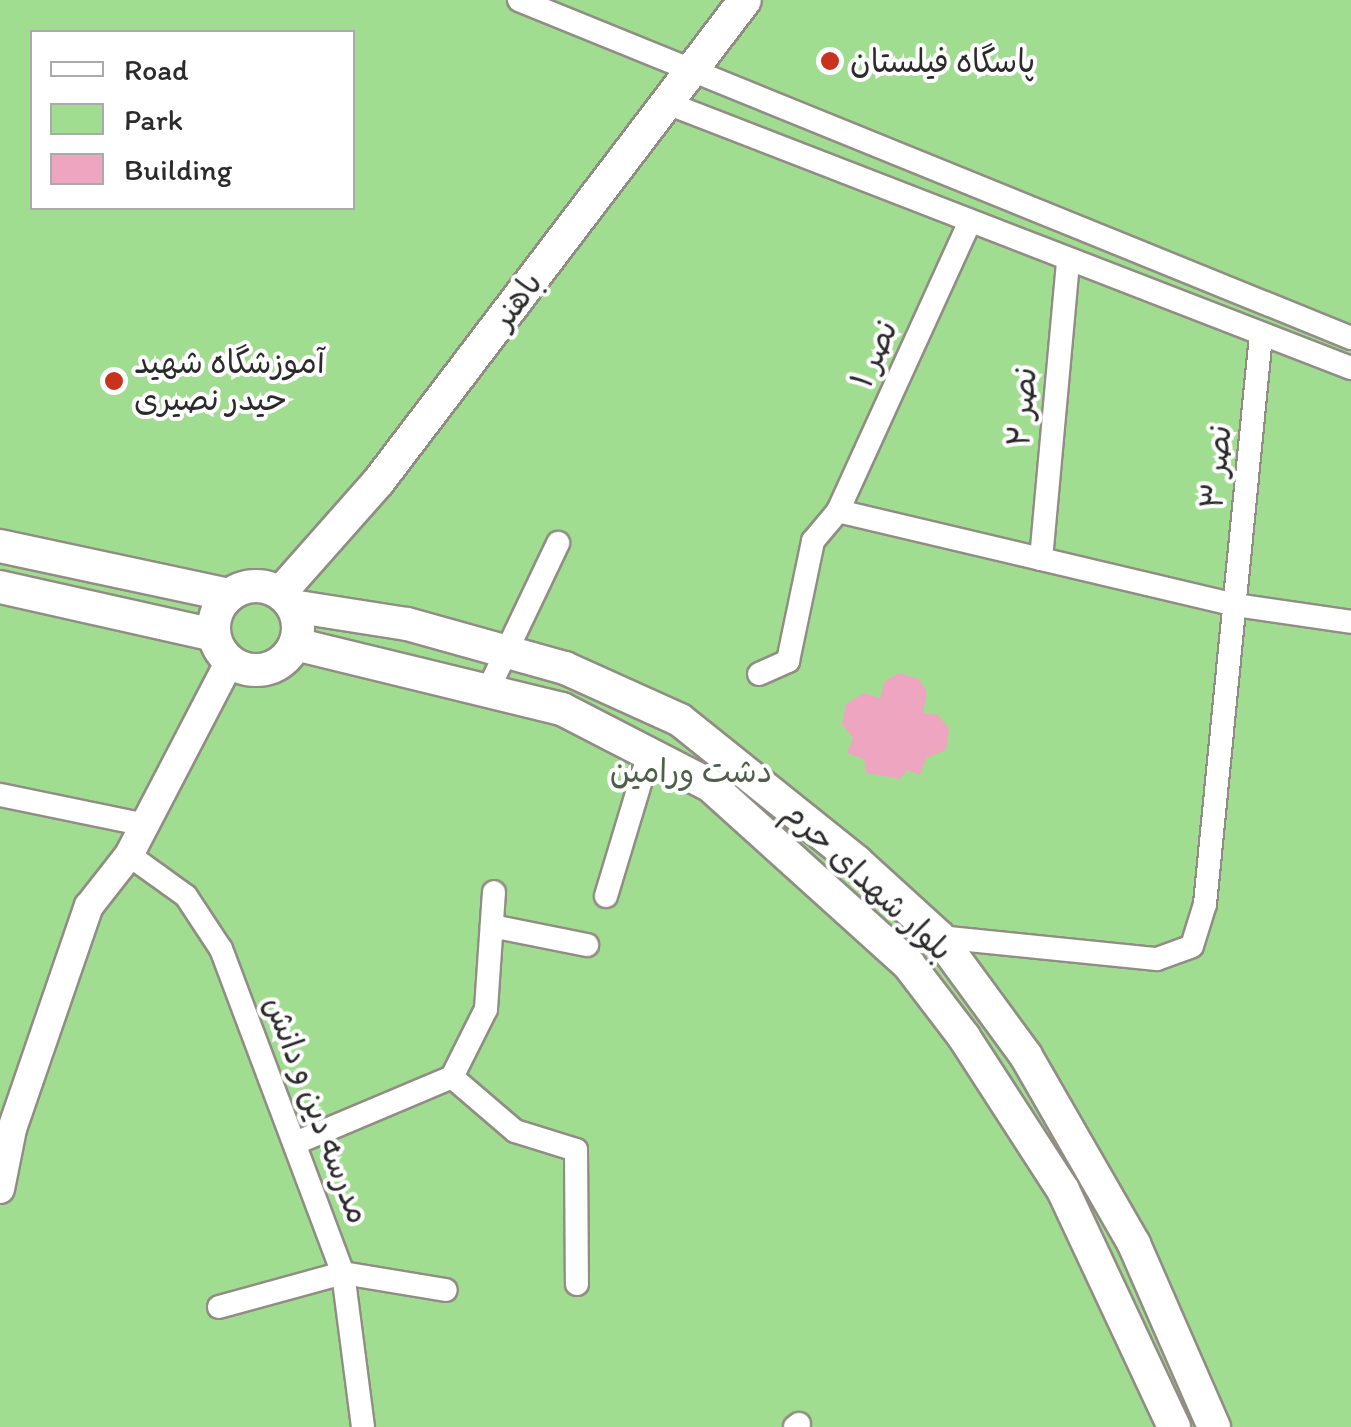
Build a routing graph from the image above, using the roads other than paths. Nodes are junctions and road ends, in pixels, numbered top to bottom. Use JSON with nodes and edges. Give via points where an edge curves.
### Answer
{"nodes":[{"id":1,"x":520,"y":0,"type":"edge"},
{"id":2,"x":745,"y":0,"type":"edge"},
{"id":3,"x":694,"y":71,"type":"junction"},
{"id":4,"x":667,"y":103,"type":"junction"},
{"id":5,"x":968,"y":224,"type":"junction"},
{"id":6,"x":1068,"y":261,"type":"junction"},
{"id":7,"x":1261,"y":335,"type":"junction"},
{"id":8,"x":1351,"y":338,"type":"edge"},
{"id":9,"x":1351,"y":368,"type":"edge"},
{"id":10,"x":838,"y":511,"type":"junction"},
{"id":11,"x":558,"y":543,"type":"dead end"},
{"id":12,"x":0,"y":546,"type":"edge"},
{"id":13,"x":1041,"y":559,"type":"junction"},
{"id":14,"x":0,"y":586,"type":"edge"},
{"id":15,"x":228,"y":595,"type":"junction"},
{"id":16,"x":286,"y":599,"type":"junction"},
{"id":17,"x":1235,"y":605,"type":"junction"},
{"id":18,"x":1351,"y":622,"type":"edge"},
{"id":19,"x":295,"y":644,"type":"junction"},
{"id":20,"x":222,"y":648,"type":"junction"},
{"id":21,"x":505,"y":651,"type":"junction"},
{"id":22,"x":759,"y":674,"type":"dead end"},
{"id":23,"x":488,"y":690,"type":"junction"},
{"id":24,"x":650,"y":750,"type":"junction"},
{"id":25,"x":0,"y":795,"type":"edge"},
{"id":26,"x":146,"y":825,"type":"junction"},
{"id":27,"x":129,"y":855,"type":"junction"},
{"id":28,"x":494,"y":892,"type":"dead end"},
{"id":29,"x":606,"y":896,"type":"dead end"},
{"id":30,"x":492,"y":926,"type":"junction"},
{"id":31,"x":939,"y":937,"type":"junction"},
{"id":32,"x":588,"y":945,"type":"dead end"},
{"id":33,"x":909,"y":965,"type":"junction"},
{"id":34,"x":452,"y":1078,"type":"junction"},
{"id":35,"x":298,"y":1142,"type":"junction"},
{"id":36,"x":0,"y":1190,"type":"edge"},
{"id":37,"x":343,"y":1273,"type":"junction"},
{"id":38,"x":577,"y":1284,"type":"dead end"},
{"id":39,"x":446,"y":1290,"type":"dead end"},
{"id":40,"x":219,"y":1307,"type":"dead end"},
{"id":41,"x":363,"y":1427,"type":"edge"},
{"id":42,"x":1174,"y":1427,"type":"edge"},
{"id":43,"x":1214,"y":1427,"type":"edge"}],
"edges":[{"from":1,"to":3,"type":"street"},
{"from":2,"to":3,"type":"main road","name":"باهنر"},
{"from":3,"to":4,"type":"main road","name":"باهنر"},
{"from":3,"to":8,"type":"street"},
{"from":4,"to":5,"type":"street"},
{"from":4,"to":16,"type":"main road","name":"باهنر"},
{"from":5,"to":6,"type":"street"},
{"from":5,"to":10,"type":"street","name":"نصر ۱"},
{"from":6,"to":7,"type":"street"},
{"from":6,"to":13,"type":"street","name":"نصر ۲"},
{"from":7,"to":9,"type":"street"},
{"from":7,"to":17,"type":"street","name":"نصر ۳"},
{"from":10,"to":13,"type":"street"},
{"from":10,"to":22,"type":"street","name":"نصر ۱","via":[[812,541],[788,661]]},
{"from":11,"to":21,"type":"street"},
{"from":12,"to":15,"type":"main road"},
{"from":13,"to":17,"type":"street"},
{"from":14,"to":20,"type":"main road"},
{"from":15,"to":16,"type":"main road","via":[[254,586]]},
{"from":15,"to":20,"type":"main road","via":[[214,621]]},
{"from":16,"to":19,"type":"main road"},
{"from":16,"to":21,"type":"main road","name":"بلوار شهدای حرم"},
{"from":17,"to":18,"type":"street"},
{"from":17,"to":31,"type":"street","name":"نصر ۳","via":[[1206,904],[1192,946],[1157,959]]},
{"from":19,"to":20,"type":"main road","via":[[287,657],[259,670]]},
{"from":19,"to":23,"type":"main road","name":"بلوار شهدای حرم"},
{"from":20,"to":26,"type":"street"},
{"from":21,"to":23,"type":"street"},
{"from":21,"to":31,"type":"main road","name":"بلوار شهدای حرم","via":[[565,668],[680,720]]},
{"from":23,"to":24,"type":"main road","name":"بلوار شهدای حرم","via":[[562,708]]},
{"from":24,"to":29,"type":"street"},
{"from":24,"to":33,"type":"main road","name":"بلوار شهدای حرم","via":[[710,786]]},
{"from":25,"to":26,"type":"street"},
{"from":26,"to":27,"type":"street"},
{"from":27,"to":35,"type":"street","name":"مدرسه دین و دانش","via":[[186,896],[221,949]]},
{"from":27,"to":36,"type":"street","via":[[90,906],[12,1129]]},
{"from":28,"to":30,"type":"street"},
{"from":30,"to":32,"type":"street"},
{"from":30,"to":34,"type":"street","via":[[486,1008]]},
{"from":31,"to":33,"type":"main road"},
{"from":31,"to":43,"type":"main road","name":"بلوار شهدای حرم","via":[[1026,1056],[1134,1244]]},
{"from":33,"to":42,"type":"main road","name":"بلوار شهدای حرم","via":[[1063,1190]]},
{"from":34,"to":35,"type":"street"},
{"from":34,"to":38,"type":"street","via":[[515,1130],[567,1142],[578,1157]]},
{"from":35,"to":37,"type":"street","name":"مدرسه دین و دانش"},
{"from":37,"to":39,"type":"street"},
{"from":37,"to":40,"type":"street"},
{"from":37,"to":41,"type":"street","name":"مدرسه دین و دانش"}]}
